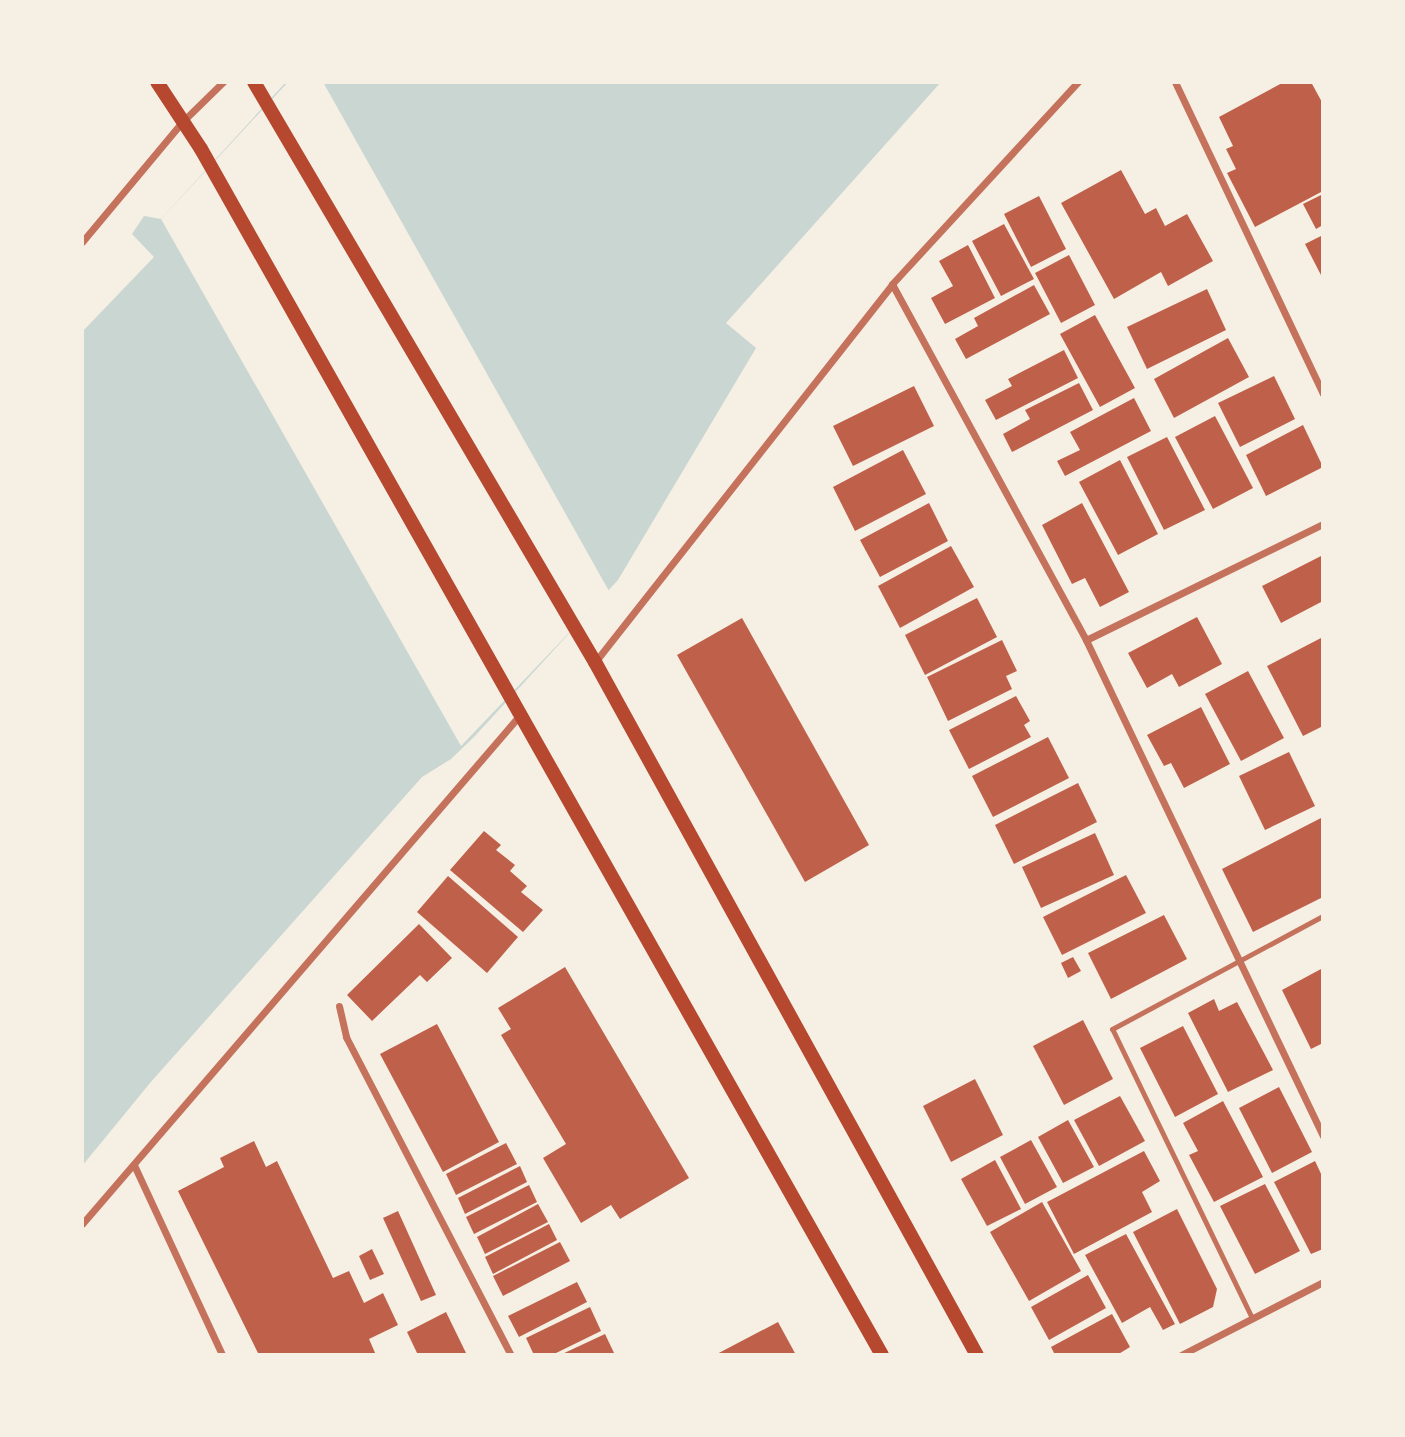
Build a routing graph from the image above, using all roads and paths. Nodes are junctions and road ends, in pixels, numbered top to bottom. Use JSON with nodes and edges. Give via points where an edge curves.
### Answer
{"nodes":[{"id":1,"x":157,"y":82,"type":"edge"},
{"id":2,"x":223,"y":82,"type":"edge"},
{"id":3,"x":1078,"y":82,"type":"edge"},
{"id":4,"x":1175,"y":82,"type":"edge"},
{"id":5,"x":257,"y":87,"type":"edge"},
{"id":6,"x":181,"y":123,"type":"junction"},
{"id":7,"x":82,"y":242,"type":"edge"},
{"id":8,"x":892,"y":284,"type":"junction"},
{"id":9,"x":1323,"y":394,"type":"edge"},
{"id":10,"x":1323,"y":524,"type":"edge"},
{"id":11,"x":1086,"y":640,"type":"junction"},
{"id":12,"x":595,"y":662,"type":"junction"},
{"id":13,"x":520,"y":715,"type":"junction"},
{"id":14,"x":1323,"y":916,"type":"edge"},
{"id":15,"x":1238,"y":959,"type":"junction"},
{"id":16,"x":340,"y":1006,"type":"dead end"},
{"id":17,"x":1323,"y":1136,"type":"edge"},
{"id":18,"x":134,"y":1165,"type":"junction"},
{"id":19,"x":82,"y":1224,"type":"edge"},
{"id":20,"x":1323,"y":1282,"type":"edge"},
{"id":21,"x":1252,"y":1318,"type":"junction"},
{"id":22,"x":222,"y":1355,"type":"edge"},
{"id":23,"x":511,"y":1355,"type":"edge"},
{"id":24,"x":882,"y":1355,"type":"edge"},
{"id":25,"x":977,"y":1355,"type":"edge"},
{"id":26,"x":1181,"y":1355,"type":"edge"}],
"edges":[{"from":1,"to":6,"type":"main road"},
{"from":2,"to":6,"type":"street"},
{"from":3,"to":8,"type":"street"},
{"from":4,"to":9,"type":"street"},
{"from":5,"to":12,"type":"main road"},
{"from":6,"to":7,"type":"street"},
{"from":6,"to":13,"type":"main road","via":[[201,149]]},
{"from":8,"to":11,"type":"street"},
{"from":8,"to":12,"type":"street"},
{"from":10,"to":11,"type":"street"},
{"from":11,"to":15,"type":"street"},
{"from":12,"to":25,"type":"main road"},
{"from":13,"to":18,"type":"street"},
{"from":13,"to":24,"type":"main road"},
{"from":14,"to":15,"type":"lane"},
{"from":15,"to":17,"type":"street"},
{"from":15,"to":21,"type":"lane","via":[[1112,1028]]},
{"from":16,"to":23,"type":"street","via":[[346,1037]]},
{"from":18,"to":19,"type":"street"},
{"from":18,"to":22,"type":"street"},
{"from":20,"to":21,"type":"street"},
{"from":21,"to":26,"type":"street"}]}
